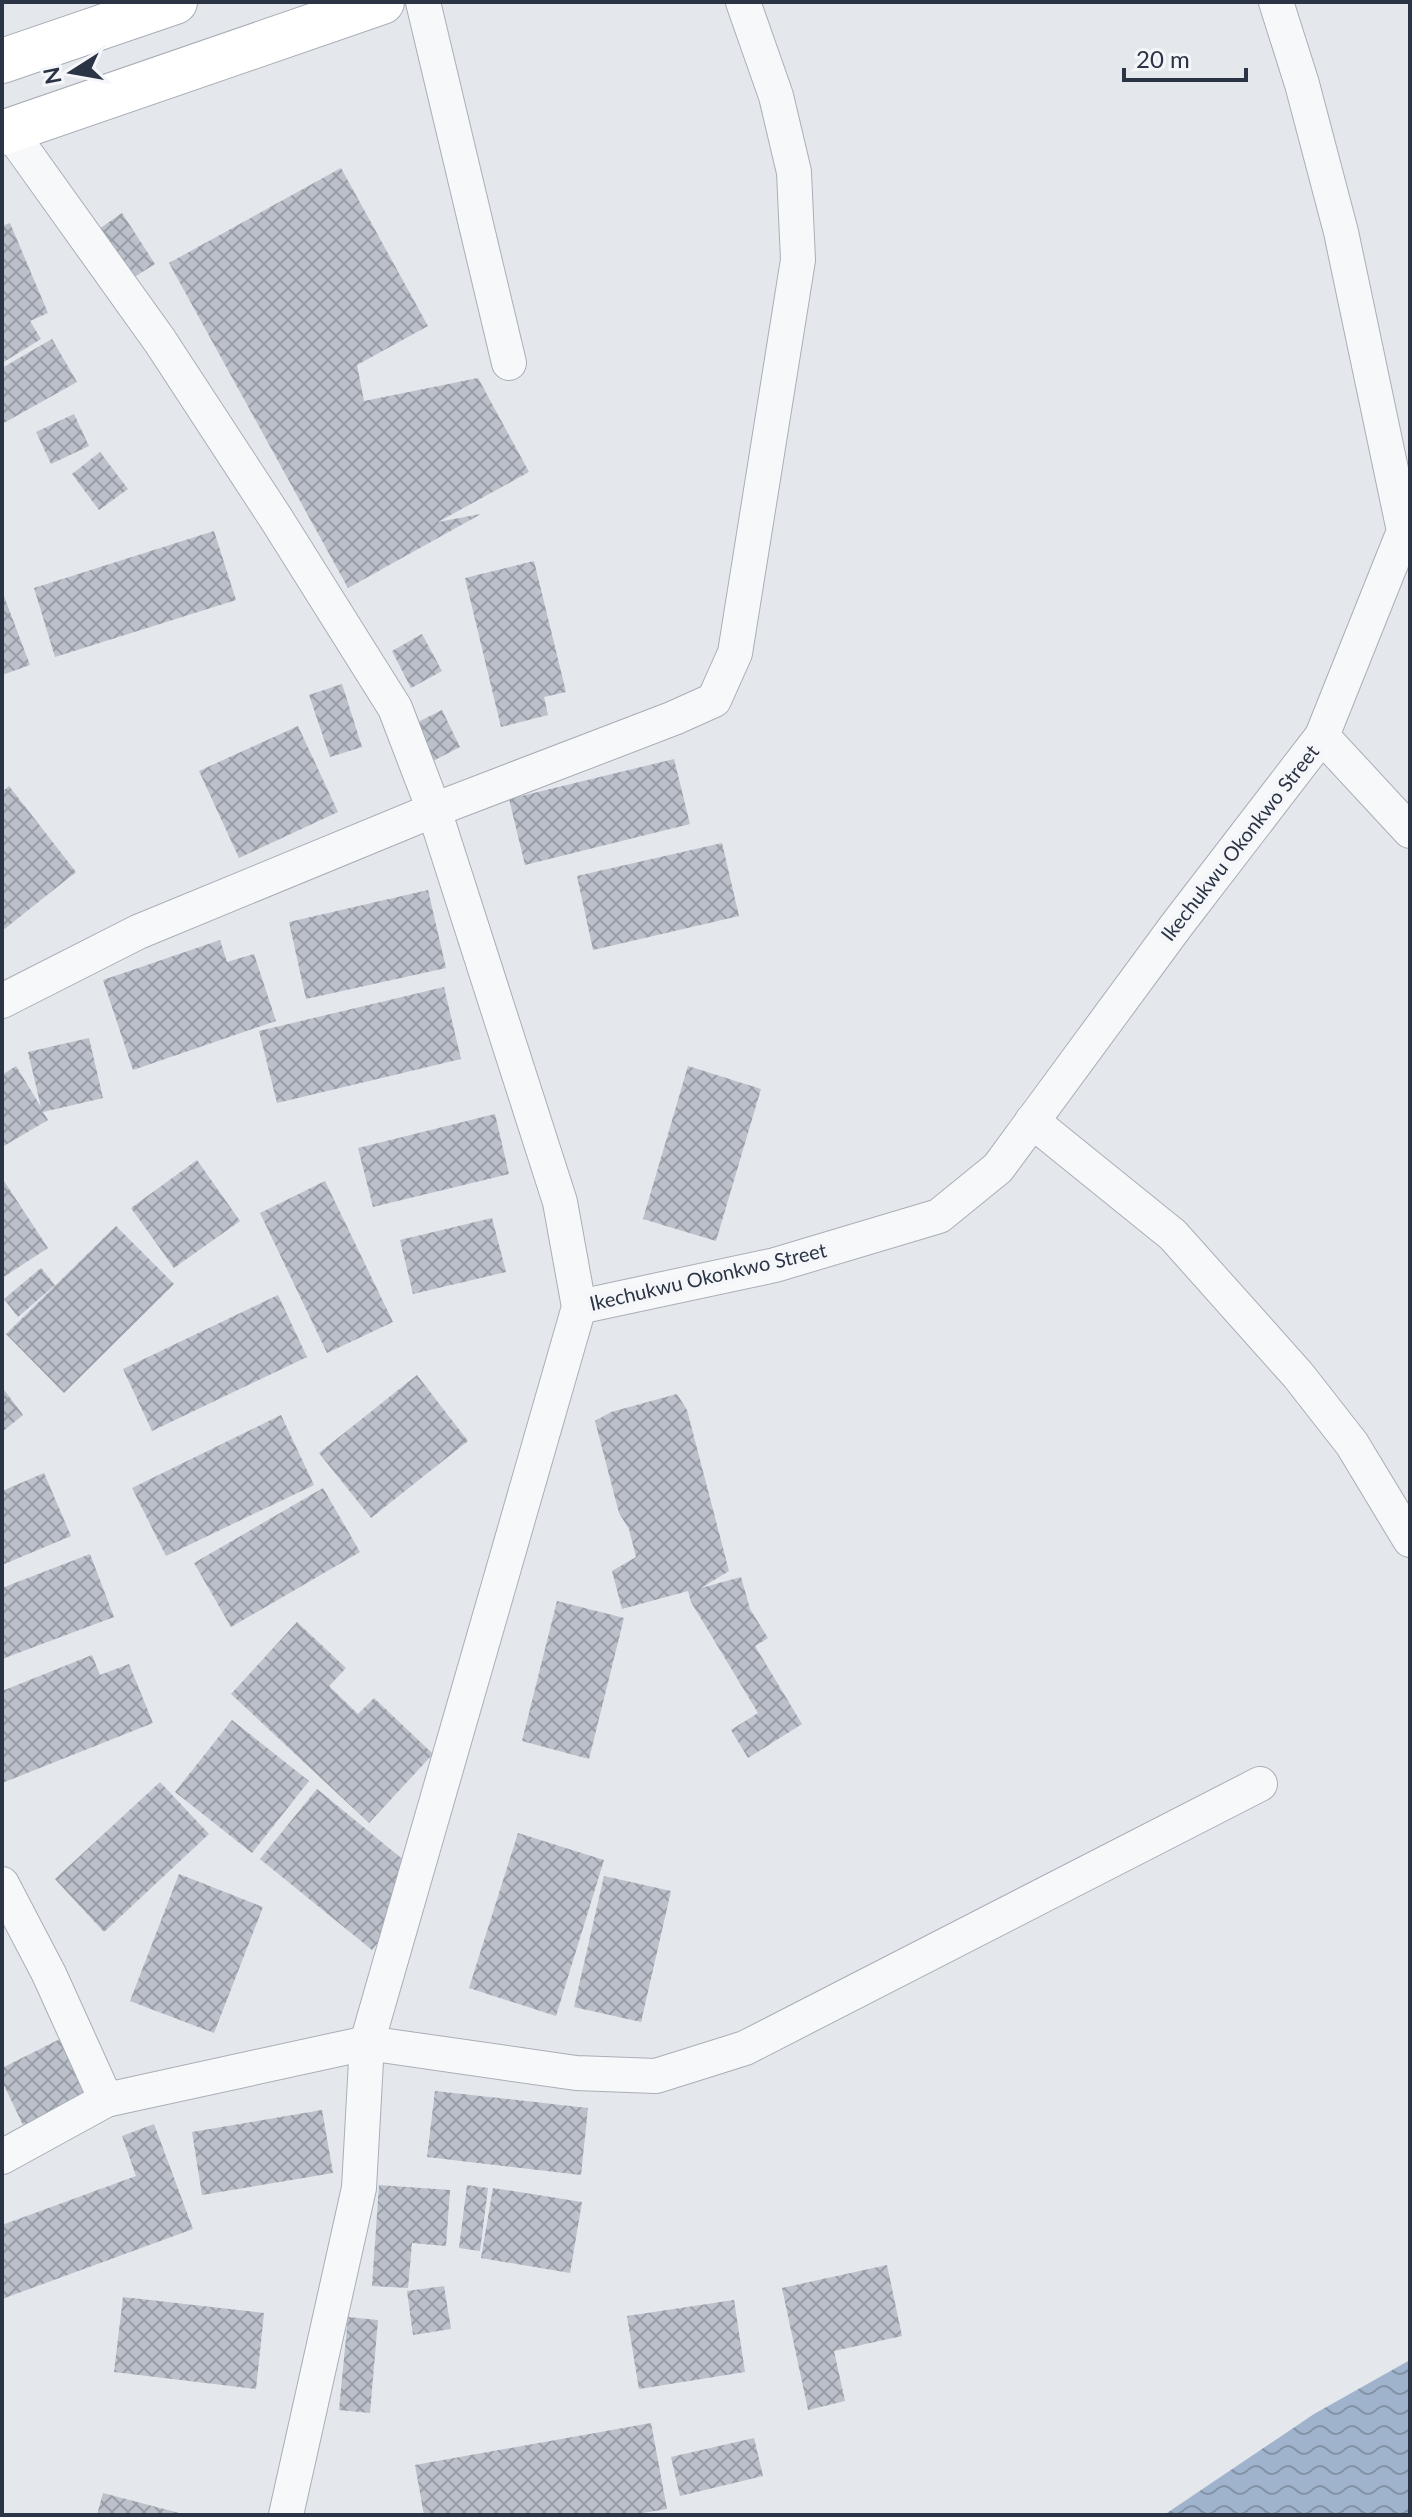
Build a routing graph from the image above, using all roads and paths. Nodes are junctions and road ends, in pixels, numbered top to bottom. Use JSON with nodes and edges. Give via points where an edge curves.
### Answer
{"nodes":[{"id":1,"x":175,"y":2,"type":"edge"},
{"id":2,"x":382,"y":2,"type":"edge"},
{"id":3,"x":423,"y":2,"type":"edge"},
{"id":4,"x":743,"y":2,"type":"edge"},
{"id":5,"x":1276,"y":2,"type":"edge"},
{"id":6,"x":2,"y":61,"type":"edge"},
{"id":7,"x":5,"y":132,"type":"edge"},
{"id":8,"x":509,"y":363,"type":"dead end"},
{"id":9,"x":1407,"y":529,"type":"edge"},
{"id":10,"x":1322,"y":736,"type":"junction"},
{"id":11,"x":434,"y":810,"type":"junction"},
{"id":12,"x":1410,"y":831,"type":"edge"},
{"id":13,"x":2,"y":1001,"type":"edge"},
{"id":14,"x":1032,"y":1121,"type":"junction"},
{"id":15,"x":579,"y":1307,"type":"junction"},
{"id":16,"x":1410,"y":1540,"type":"edge"},
{"id":17,"x":1260,"y":1784,"type":"dead end"},
{"id":18,"x":2,"y":1884,"type":"edge"},
{"id":19,"x":367,"y":2043,"type":"junction"},
{"id":20,"x":106,"y":2100,"type":"junction"},
{"id":21,"x":2,"y":2157,"type":"edge"},
{"id":22,"x":286,"y":2515,"type":"edge"}],
"edges":[{"from":1,"to":6,"type":"main road"},
{"from":2,"to":7,"type":"main road"},
{"from":3,"to":8,"type":"street"},
{"from":4,"to":11,"type":"street","via":[[776,96],[794,172],[798,260],[735,653],[714,700]]},
{"from":5,"to":9,"type":"street","name":"Ikechukwu Okonkwo Street","via":[[1341,232]]},
{"from":7,"to":11,"type":"street","via":[[160,341],[277,520],[395,708]]},
{"from":9,"to":10,"type":"street","name":"Ikechukwu Okonkwo Street"},
{"from":10,"to":12,"type":"street"},
{"from":10,"to":14,"type":"street","name":"Ikechukwu Okonkwo Street"},
{"from":11,"to":13,"type":"street","via":[[138,932]]},
{"from":11,"to":15,"type":"street","via":[[560,1202]]},
{"from":14,"to":15,"type":"street","name":"Ikechukwu Okonkwo Street","via":[[998,1168],[939,1216],[775,1265]]},
{"from":14,"to":16,"type":"street","via":[[1173,1235],[1352,1444]]},
{"from":15,"to":19,"type":"street"},
{"from":17,"to":19,"type":"street","via":[[745,2048],[656,2076],[576,2073]]},
{"from":18,"to":20,"type":"street"},
{"from":19,"to":20,"type":"street"},
{"from":19,"to":22,"type":"street","via":[[359,2188]]},
{"from":20,"to":21,"type":"street"}]}
